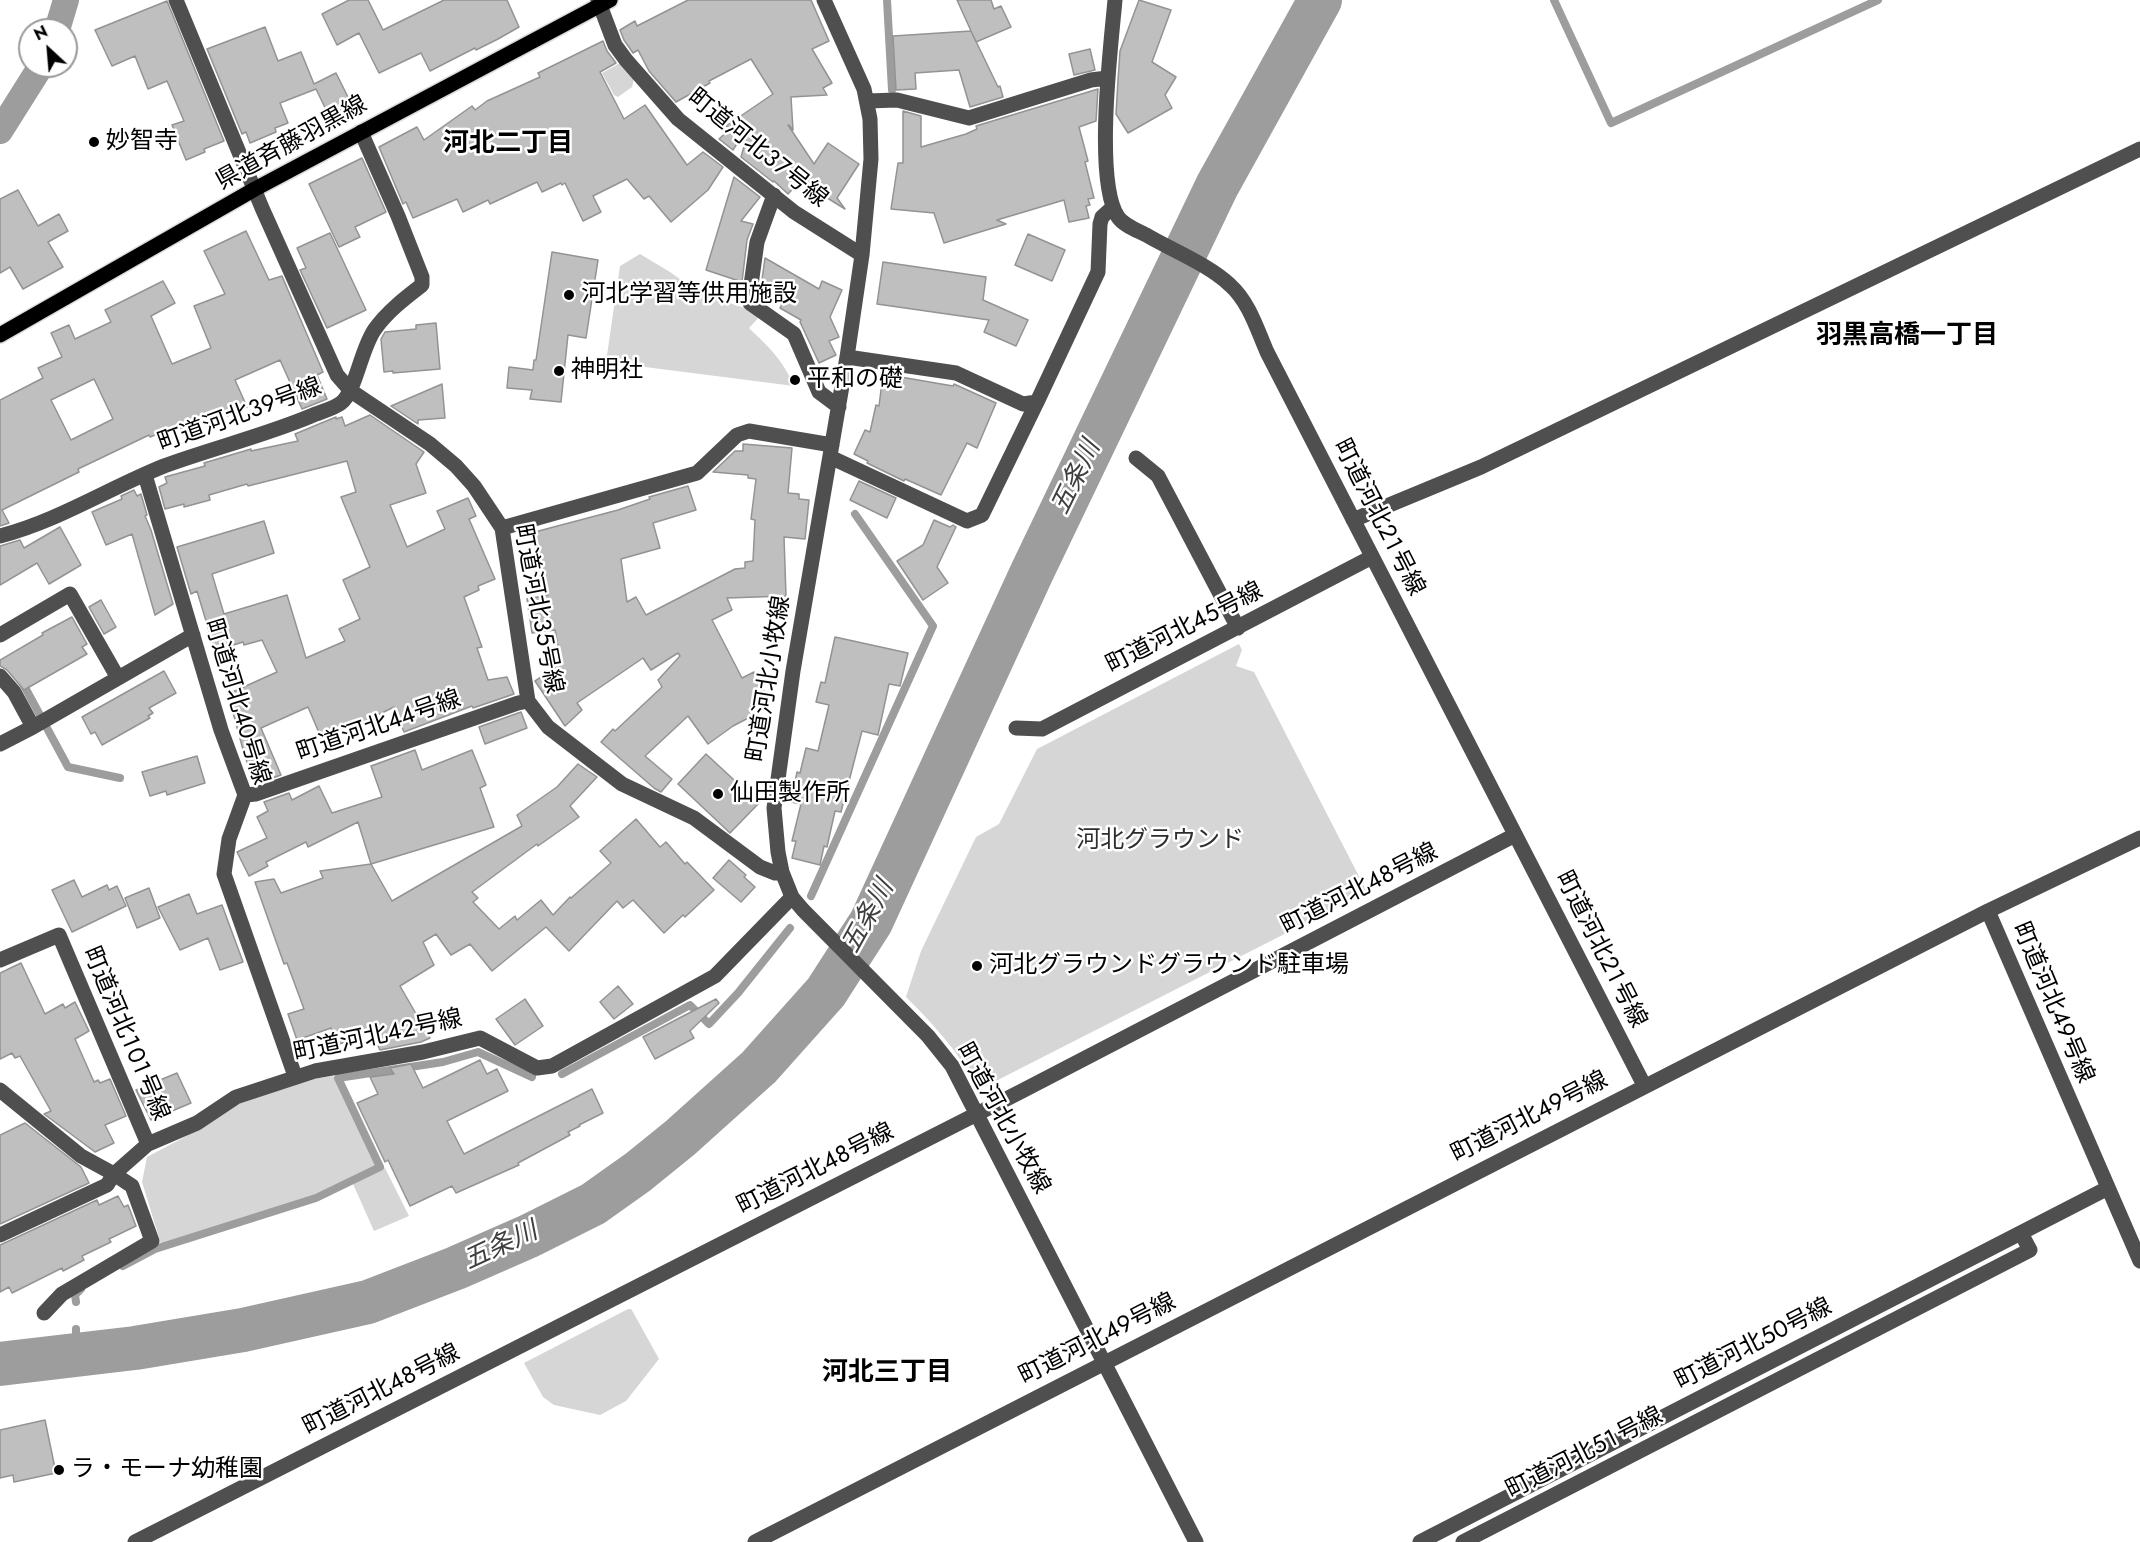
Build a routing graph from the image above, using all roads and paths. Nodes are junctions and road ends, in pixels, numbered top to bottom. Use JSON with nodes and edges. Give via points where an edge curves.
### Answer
{"nodes":[{"id":1,"x":176,"y":0,"type":"edge"},
{"id":2,"x":824,"y":0,"type":"edge"},
{"id":3,"x":1116,"y":0,"type":"edge"},
{"id":4,"x":603,"y":2,"type":"edge"},
{"id":5,"x":1107,"y":78,"type":"junction"},
{"id":6,"x":867,"y":101,"type":"junction"},
{"id":7,"x":361,"y":132,"type":"junction"},
{"id":8,"x":2140,"y":149,"type":"edge"},
{"id":9,"x":255,"y":189,"type":"junction"},
{"id":10,"x":774,"y":195,"type":"junction"},
{"id":11,"x":1113,"y":207,"type":"junction"},
{"id":12,"x":862,"y":255,"type":"junction"},
{"id":13,"x":0,"y":335,"type":"edge"},
{"id":14,"x":847,"y":357,"type":"junction"},
{"id":15,"x":351,"y":391,"type":"junction"},
{"id":16,"x":1037,"y":402,"type":"junction"},
{"id":17,"x":839,"y":407,"type":"junction"},
{"id":18,"x":831,"y":451,"type":"junction"},
{"id":19,"x":1136,"y":458,"type":"dead end"},
{"id":20,"x":145,"y":475,"type":"junction"},
{"id":21,"x":1353,"y":520,"type":"junction"},
{"id":22,"x":502,"y":528,"type":"junction"},
{"id":23,"x":0,"y":536,"type":"edge"},
{"id":24,"x":1372,"y":557,"type":"junction"},
{"id":25,"x":1238,"y":628,"type":"junction"},
{"id":26,"x":0,"y":635,"type":"edge"},
{"id":27,"x":193,"y":635,"type":"junction"},
{"id":28,"x":0,"y":676,"type":"edge"},
{"id":29,"x":118,"y":678,"type":"junction"},
{"id":30,"x":528,"y":701,"type":"junction"},
{"id":31,"x":33,"y":727,"type":"junction"},
{"id":32,"x":1016,"y":728,"type":"dead end"},
{"id":33,"x":0,"y":744,"type":"edge"},
{"id":34,"x":244,"y":795,"type":"junction"},
{"id":35,"x":1515,"y":835,"type":"junction"},
{"id":36,"x":2140,"y":838,"type":"edge"},
{"id":37,"x":782,"y":872,"type":"junction"},
{"id":38,"x":792,"y":897,"type":"junction"},
{"id":39,"x":1988,"y":911,"type":"junction"},
{"id":40,"x":0,"y":960,"type":"edge"},
{"id":41,"x":295,"y":1076,"type":"junction"},
{"id":42,"x":1644,"y":1085,"type":"junction"},
{"id":43,"x":0,"y":1090,"type":"edge"},
{"id":44,"x":977,"y":1113,"type":"junction"},
{"id":45,"x":148,"y":1144,"type":"junction"},
{"id":46,"x":114,"y":1174,"type":"junction"},
{"id":47,"x":2108,"y":1188,"type":"junction"},
{"id":48,"x":2021,"y":1233,"type":"junction"},
{"id":49,"x":0,"y":1235,"type":"edge"},
{"id":50,"x":2140,"y":1261,"type":"edge"},
{"id":51,"x":44,"y":1313,"type":"dead end"},
{"id":52,"x":1104,"y":1362,"type":"junction"},
{"id":53,"x":135,"y":1542,"type":"edge"},
{"id":54,"x":755,"y":1542,"type":"edge"},
{"id":55,"x":1196,"y":1542,"type":"edge"},
{"id":56,"x":1420,"y":1542,"type":"edge"},
{"id":57,"x":1463,"y":1542,"type":"edge"}],
"edges":[{"from":1,"to":9,"type":"street","name":"町道河北３５号線"},
{"from":2,"to":6,"type":"street","name":"町道河北小牧線"},
{"from":3,"to":5,"type":"street"},
{"from":4,"to":7,"type":"main road","name":"県道斉藤羽黒線"},
{"from":4,"to":10,"type":"street","name":"町道河北３７号線","via":[[615,45],[678,119]]},
{"from":5,"to":6,"type":"street","via":[[969,118],[897,100]]},
{"from":5,"to":11,"type":"street","via":[[1108,181]]},
{"from":6,"to":12,"type":"street","name":"町道河北小牧線","via":[[871,159]]},
{"from":7,"to":9,"type":"main road","name":"県道斉藤羽黒線"},
{"from":7,"to":15,"type":"street","name":"町道河北３９号線","via":[[398,216],[422,285],[374,330]]},
{"from":8,"to":21,"type":"street","via":[[1481,467]]},
{"from":9,"to":13,"type":"main road","name":"県道斉藤羽黒線"},
{"from":9,"to":15,"type":"street","name":"町道河北３５号線","via":[[337,375]]},
{"from":10,"to":12,"type":"street","name":"町道河北３７号線"},
{"from":10,"to":17,"type":"street","via":[[757,242],[750,303],[794,334],[819,392]]},
{"from":11,"to":16,"type":"street","via":[[1100,224],[1098,272]]},
{"from":11,"to":21,"type":"street","name":"町道河北２１号線","via":[[1122,221],[1221,276],[1243,299]]},
{"from":12,"to":14,"type":"street","name":"町道河北小牧線"},
{"from":14,"to":16,"type":"street","via":[[956,373],[1019,402]]},
{"from":14,"to":17,"type":"street","name":"町道河北小牧線"},
{"from":15,"to":20,"type":"street","name":"町道河北３９号線","via":[[340,403],[282,428]]},
{"from":15,"to":22,"type":"street","name":"町道河北３５号線","via":[[456,466]]},
{"from":16,"to":18,"type":"street","via":[[982,515],[968,521]]},
{"from":17,"to":18,"type":"street","name":"町道河北小牧線"},
{"from":18,"to":22,"type":"street","via":[[743,432],[697,473]]},
{"from":18,"to":37,"type":"street","name":"町道河北小牧線","via":[[774,808]]},
{"from":19,"to":25,"type":"street","via":[[1158,476]]},
{"from":20,"to":23,"type":"street","name":"町道河北３９号線","via":[[84,505]]},
{"from":20,"to":27,"type":"street","name":"町道河北４０号線"},
{"from":21,"to":24,"type":"street","name":"町道河北２１号線"},
{"from":22,"to":30,"type":"street","name":"町道河北３５号線"},
{"from":24,"to":25,"type":"street","name":"町道河北４５号線"},
{"from":24,"to":35,"type":"street","name":"町道河北２１号線"},
{"from":25,"to":32,"type":"street","name":"町道河北４５号線","via":[[1042,729]]},
{"from":26,"to":29,"type":"street","via":[[70,594]]},
{"from":27,"to":29,"type":"street"},
{"from":27,"to":34,"type":"street","name":"町道河北４０号線"},
{"from":28,"to":31,"type":"street","via":[[14,692]]},
{"from":29,"to":31,"type":"street"},
{"from":30,"to":34,"type":"street","name":"町道河北４４号線"},
{"from":30,"to":37,"type":"street","name":"町道河北３５号線","via":[[548,727],[622,784],[694,818],[760,867]]},
{"from":31,"to":33,"type":"street"},
{"from":34,"to":41,"type":"street","name":"町道河北４０号線","via":[[229,839],[224,874]]},
{"from":35,"to":42,"type":"street","name":"町道河北２１号線"},
{"from":35,"to":44,"type":"street","name":"町道河北４８号線"},
{"from":36,"to":39,"type":"street"},
{"from":37,"to":38,"type":"street","name":"町道河北小牧線"},
{"from":38,"to":41,"type":"street","name":"町道河北４２号線","via":[[715,976],[552,1066],[537,1068],[480,1038]]},
{"from":38,"to":44,"type":"street","name":"町道河北小牧線","via":[[928,1036],[952,1066]]},
{"from":39,"to":42,"type":"street","name":"町道河北４９号線"},
{"from":39,"to":47,"type":"street","name":"町道河北４９号線"},
{"from":40,"to":45,"type":"street","name":"町道河北１０１号線","via":[[59,935]]},
{"from":41,"to":45,"type":"street","name":"町道河北４２号線","via":[[236,1097],[196,1123]]},
{"from":42,"to":52,"type":"street","name":"町道河北４９号線"},
{"from":43,"to":46,"type":"street","via":[[81,1156]]},
{"from":44,"to":52,"type":"street","name":"町道河北小牧線"},
{"from":44,"to":53,"type":"street","name":"町道河北４８号線"},
{"from":45,"to":46,"type":"street","name":"町道河北４２号線"},
{"from":46,"to":49,"type":"street","name":"町道河北４２号線","via":[[107,1185]]},
{"from":46,"to":51,"type":"street","via":[[132,1186],[152,1241],[62,1294]]},
{"from":47,"to":48,"type":"street","name":"町道河北５０号線"},
{"from":47,"to":50,"type":"street","name":"町道河北４９号線"},
{"from":48,"to":56,"type":"street","name":"町道河北５０号線"},
{"from":48,"to":57,"type":"street","name":"町道河北５１号線","via":[[2030,1250]]},
{"from":52,"to":54,"type":"street","name":"町道河北４９号線"},
{"from":52,"to":55,"type":"street","name":"町道河北小牧線"}]}
